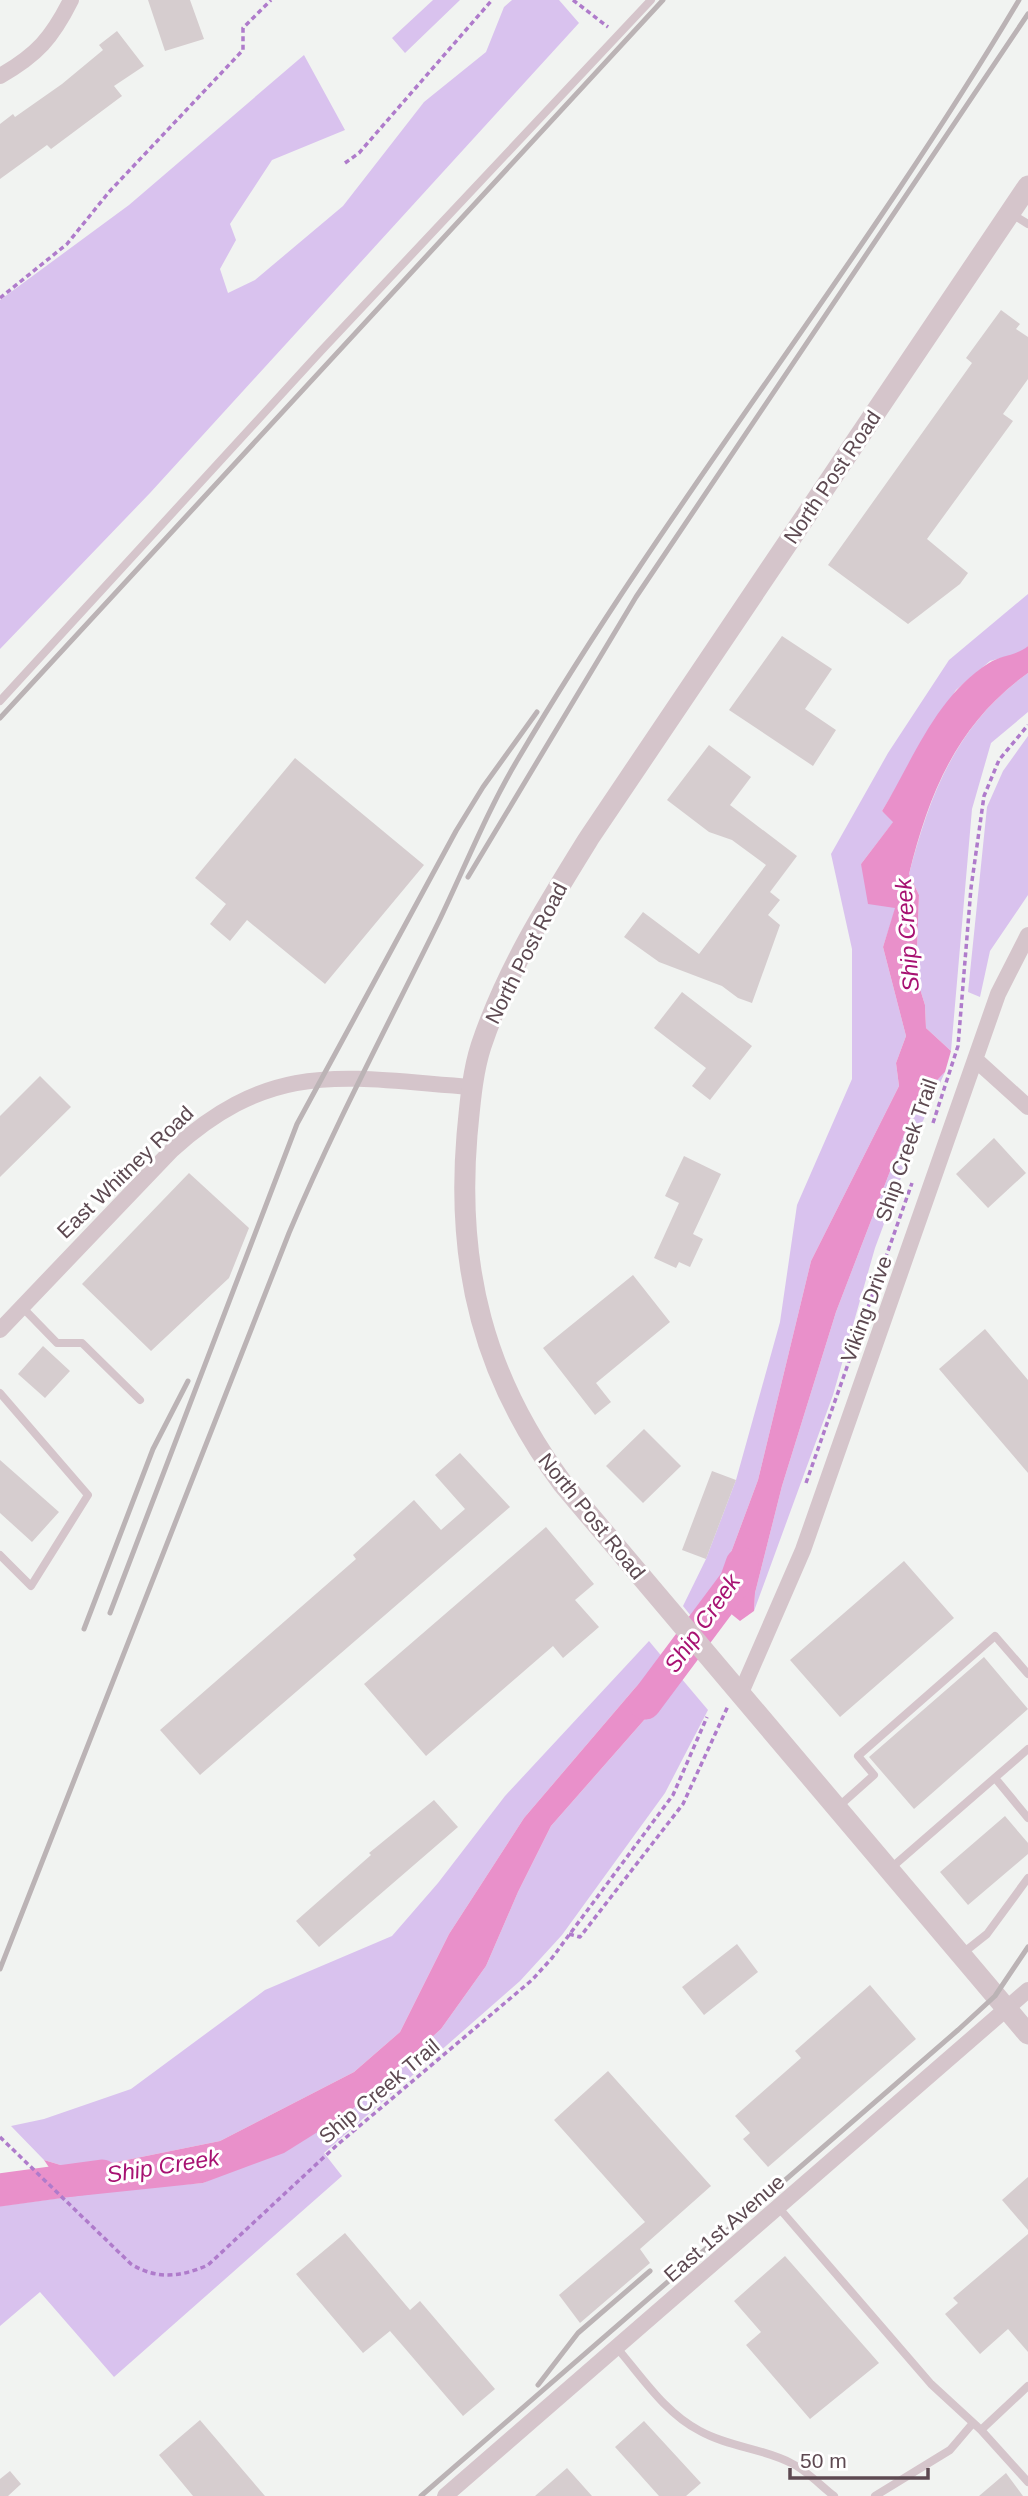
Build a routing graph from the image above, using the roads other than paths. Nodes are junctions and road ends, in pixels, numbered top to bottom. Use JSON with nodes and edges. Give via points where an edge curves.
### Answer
{"nodes":[{"id":1,"x":71,"y":0,"type":"edge"},
{"id":2,"x":651,"y":0,"type":"edge"},
{"id":3,"x":0,"y":76,"type":"edge"},
{"id":4,"x":1028,"y":186,"type":"edge"},
{"id":5,"x":1019,"y":218,"type":"edge"},
{"id":6,"x":0,"y":701,"type":"edge"},
{"id":7,"x":1028,"y":935,"type":"edge"},
{"id":8,"x":976,"y":1060,"type":"junction"},
{"id":9,"x":471,"y":1087,"type":"junction"},
{"id":10,"x":1028,"y":1107,"type":"edge"},
{"id":11,"x":22,"y":1307,"type":"junction"},
{"id":12,"x":0,"y":1330,"type":"edge"},
{"id":13,"x":0,"y":1393,"type":"edge"},
{"id":14,"x":140,"y":1400,"type":"dead end"},
{"id":15,"x":0,"y":1555,"type":"edge"},
{"id":16,"x":1028,"y":1674,"type":"edge"},
{"id":17,"x":740,"y":1695,"type":"junction"},
{"id":18,"x":1028,"y":1749,"type":"edge"},
{"id":19,"x":995,"y":1778,"type":"junction"},
{"id":20,"x":836,"y":1809,"type":"junction"},
{"id":21,"x":1028,"y":1818,"type":"edge"},
{"id":22,"x":889,"y":1870,"type":"junction"},
{"id":23,"x":1028,"y":1878,"type":"edge"},
{"id":24,"x":961,"y":1955,"type":"junction"},
{"id":25,"x":1028,"y":1990,"type":"edge"},
{"id":26,"x":1006,"y":2009,"type":"junction"},
{"id":27,"x":1028,"y":2034,"type":"edge"},
{"id":28,"x":779,"y":2208,"type":"junction"},
{"id":29,"x":617,"y":2348,"type":"junction"},
{"id":30,"x":1028,"y":2386,"type":"edge"},
{"id":31,"x":973,"y":2423,"type":"junction"},
{"id":32,"x":981,"y":2430,"type":"junction"},
{"id":33,"x":1028,"y":2482,"type":"edge"},
{"id":34,"x":445,"y":2496,"type":"edge"},
{"id":35,"x":834,"y":2496,"type":"edge"},
{"id":36,"x":875,"y":2496,"type":"edge"}],
"edges":[{"from":1,"to":3,"type":"street","via":[[51,38]]},
{"from":2,"to":6,"type":"lane"},
{"from":4,"to":5,"type":"street","name":"North Post Road"},
{"from":5,"to":9,"type":"street","name":"North Post Road","via":[[562,881],[499,999]]},
{"from":7,"to":8,"type":"street","name":"Viking Drive","via":[[998,994]]},
{"from":8,"to":10,"type":"street"},
{"from":8,"to":17,"type":"street","name":"Viking Drive","via":[[803,1550]]},
{"from":9,"to":11,"type":"street","name":"East Whitney Road","via":[[321,1079],[264,1090],[233,1103],[172,1150]]},
{"from":9,"to":17,"type":"street","name":"North Post Road","via":[[464,1194],[466,1250],[474,1296],[505,1392],[535,1447]]},
{"from":11,"to":12,"type":"street","name":"East Whitney Road"},
{"from":11,"to":14,"type":"lane","via":[[57,1343],[82,1343]]},
{"from":13,"to":15,"type":"lane","via":[[88,1495],[31,1586]]},
{"from":16,"to":20,"type":"lane","via":[[995,1636],[858,1756],[874,1775]]},
{"from":17,"to":20,"type":"street","name":"North Post Road"},
{"from":18,"to":19,"type":"lane"},
{"from":19,"to":21,"type":"lane"},
{"from":19,"to":22,"type":"lane"},
{"from":20,"to":22,"type":"street","name":"North Post Road"},
{"from":22,"to":24,"type":"street","name":"North Post Road"},
{"from":23,"to":24,"type":"lane","via":[[987,1934]]},
{"from":24,"to":26,"type":"street","name":"North Post Road"},
{"from":25,"to":26,"type":"street","name":"East 1st Avenue"},
{"from":26,"to":27,"type":"street","name":"North Post Road"},
{"from":26,"to":28,"type":"street","name":"East 1st Avenue"},
{"from":28,"to":29,"type":"street","name":"East 1st Avenue"},
{"from":28,"to":31,"type":"lane","via":[[931,2384]]},
{"from":29,"to":34,"type":"street","name":"East 1st Avenue"},
{"from":29,"to":35,"type":"lane","via":[[673,2413],[699,2431],[794,2463]]},
{"from":30,"to":32,"type":"lane"},
{"from":31,"to":32,"type":"lane"},
{"from":31,"to":36,"type":"lane","via":[[950,2450]]},
{"from":32,"to":33,"type":"lane"}]}
